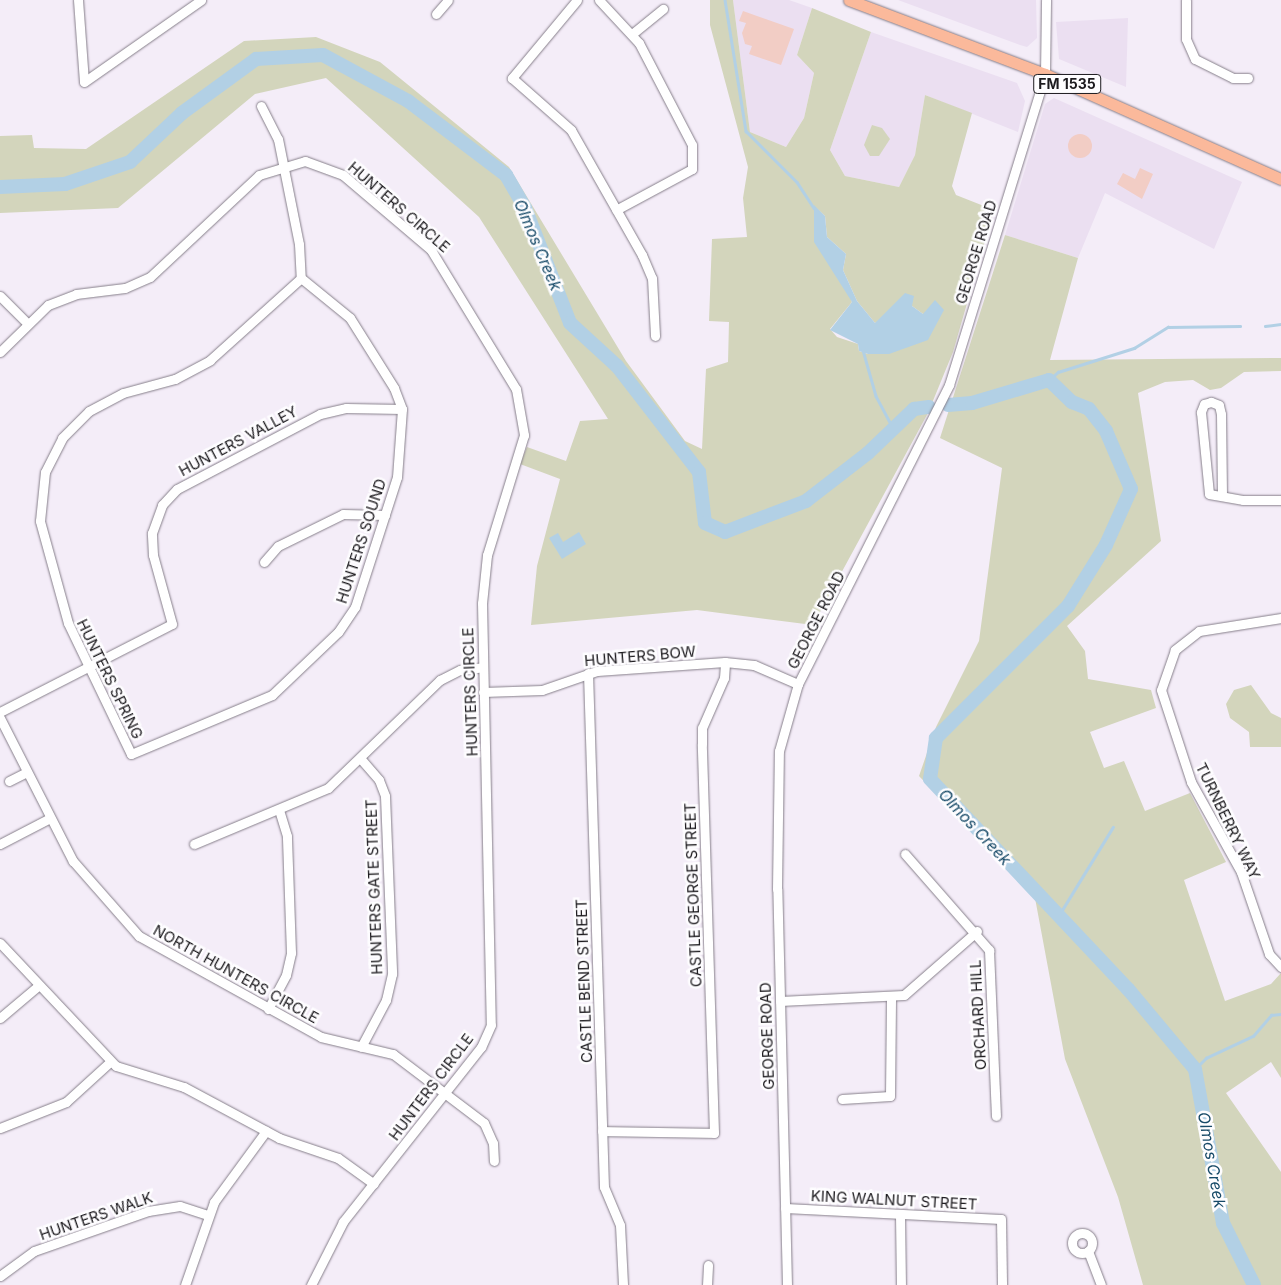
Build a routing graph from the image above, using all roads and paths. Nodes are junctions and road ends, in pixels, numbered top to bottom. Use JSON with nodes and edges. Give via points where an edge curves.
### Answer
{"nodes":[{"id":1,"x":78,"y":0,"type":"edge"},
{"id":2,"x":201,"y":0,"type":"edge"},
{"id":3,"x":448,"y":0,"type":"edge"},
{"id":4,"x":578,"y":0,"type":"edge"},
{"id":5,"x":599,"y":0,"type":"edge"},
{"id":6,"x":849,"y":0,"type":"edge"},
{"id":7,"x":1046,"y":0,"type":"edge"},
{"id":8,"x":1186,"y":0,"type":"edge"},
{"id":9,"x":663,"y":9,"type":"dead end"},
{"id":10,"x":436,"y":14,"type":"dead end"},
{"id":11,"x":632,"y":34,"type":"junction"},
{"id":12,"x":1045,"y":74,"type":"junction"},
{"id":13,"x":1248,"y":78,"type":"dead end"},
{"id":14,"x":261,"y":106,"type":"dead end"},
{"id":15,"x":283,"y":165,"type":"junction"},
{"id":16,"x":1281,"y":179,"type":"edge"},
{"id":17,"x":616,"y":210,"type":"junction"},
{"id":18,"x":301,"y":278,"type":"junction"},
{"id":19,"x":0,"y":296,"type":"edge"},
{"id":20,"x":26,"y":322,"type":"junction"},
{"id":21,"x":655,"y":336,"type":"dead end"},
{"id":22,"x":0,"y":352,"type":"edge"},
{"id":23,"x":402,"y":409,"type":"junction"},
{"id":24,"x":1222,"y":496,"type":"junction"},
{"id":25,"x":1281,"y":500,"type":"edge"},
{"id":26,"x":384,"y":515,"type":"junction"},
{"id":27,"x":264,"y":562,"type":"dead end"},
{"id":28,"x":1281,"y":618,"type":"edge"},
{"id":29,"x":726,"y":662,"type":"junction"},
{"id":30,"x":86,"y":667,"type":"junction"},
{"id":31,"x":482,"y":667,"type":"junction"},
{"id":32,"x":588,"y":673,"type":"junction"},
{"id":33,"x":798,"y":684,"type":"junction"},
{"id":34,"x":483,"y":692,"type":"junction"},
{"id":35,"x":0,"y":712,"type":"edge"},
{"id":36,"x":0,"y":718,"type":"edge"},
{"id":37,"x":131,"y":754,"type":"joint"},
{"id":38,"x":360,"y":758,"type":"junction"},
{"id":39,"x":27,"y":772,"type":"junction"},
{"id":40,"x":9,"y":781,"type":"dead end"},
{"id":41,"x":279,"y":809,"type":"junction"},
{"id":42,"x":50,"y":818,"type":"junction"},
{"id":43,"x":0,"y":844,"type":"edge"},
{"id":44,"x":194,"y":844,"type":"dead end"},
{"id":45,"x":905,"y":854,"type":"dead end"},
{"id":46,"x":977,"y":931,"type":"junction"},
{"id":47,"x":0,"y":943,"type":"edge"},
{"id":48,"x":1281,"y":967,"type":"edge"},
{"id":49,"x":39,"y":984,"type":"junction"},
{"id":50,"x":891,"y":998,"type":"junction"},
{"id":51,"x":780,"y":1001,"type":"junction"},
{"id":52,"x":268,"y":1009,"type":"junction"},
{"id":53,"x":0,"y":1018,"type":"edge"},
{"id":54,"x":361,"y":1047,"type":"junction"},
{"id":55,"x":110,"y":1062,"type":"junction"},
{"id":56,"x":445,"y":1093,"type":"junction"},
{"id":57,"x":842,"y":1099,"type":"dead end"},
{"id":58,"x":996,"y":1116,"type":"dead end"},
{"id":59,"x":0,"y":1128,"type":"edge"},
{"id":60,"x":602,"y":1131,"type":"junction"},
{"id":61,"x":266,"y":1132,"type":"junction"},
{"id":62,"x":494,"y":1161,"type":"dead end"},
{"id":63,"x":374,"y":1184,"type":"junction"},
{"id":64,"x":785,"y":1208,"type":"junction"},
{"id":65,"x":208,"y":1215,"type":"junction"},
{"id":66,"x":900,"y":1215,"type":"junction"},
{"id":67,"x":1088,"y":1251,"type":"dead end"},
{"id":68,"x":708,"y":1266,"type":"dead end"},
{"id":69,"x":0,"y":1276,"type":"edge"},
{"id":70,"x":314,"y":1284,"type":"edge"},
{"id":71,"x":185,"y":1285,"type":"edge"},
{"id":72,"x":623,"y":1285,"type":"edge"},
{"id":73,"x":707,"y":1285,"type":"edge"},
{"id":74,"x":787,"y":1285,"type":"edge"},
{"id":75,"x":901,"y":1285,"type":"edge"},
{"id":76,"x":1002,"y":1285,"type":"edge"},
{"id":77,"x":1101,"y":1285,"type":"edge"}],
"edges":[{"from":1,"to":2,"type":"street","via":[[84,82]]},
{"from":3,"to":10,"type":"street"},
{"from":4,"to":17,"type":"street","via":[[512,78],[571,130]]},
{"from":5,"to":11,"type":"street"},
{"from":6,"to":12,"type":"main road","number":"FM 1535"},
{"from":7,"to":12,"type":"street","name":"GEORGE ROAD"},
{"from":8,"to":13,"type":"street","via":[[1186,39],[1195,60],[1233,78]]},
{"from":9,"to":11,"type":"street"},
{"from":11,"to":17,"type":"street","via":[[688,132],[692,169]]},
{"from":12,"to":16,"type":"main road","number":"FM 1535"},
{"from":12,"to":33,"type":"street","name":"GEORGE ROAD","via":[[949,385]]},
{"from":14,"to":15,"type":"street","via":[[271,121]]},
{"from":15,"to":18,"type":"street"},
{"from":15,"to":20,"type":"street","via":[[253,180],[146,279],[125,288],[64,297]]},
{"from":15,"to":31,"type":"street","name":"HUNTERS CIRCLE","via":[[305,161],[333,169],[431,250],[449,272],[516,389],[524,435],[484,569]]},
{"from":17,"to":21,"type":"street","via":[[652,278]]},
{"from":18,"to":23,"type":"street","name":"HUNTERS SOUND","via":[[350,318],[394,388]]},
{"from":18,"to":30,"type":"street","name":"HUNTERS SPRING","via":[[210,360],[175,379],[99,404],[79,419],[55,449],[41,484],[40,521],[68,623]]},
{"from":19,"to":20,"type":"street"},
{"from":20,"to":22,"type":"street"},
{"from":23,"to":26,"type":"street","name":"HUNTERS SOUND","via":[[399,463]]},
{"from":23,"to":30,"type":"street","name":"HUNTERS VALLEY","via":[[346,408],[320,414],[177,489],[162,505],[152,533],[153,555],[172,624]]},
{"from":24,"to":24,"type":"street","via":[[1209,494],[1201,412],[1204,404],[1212,402],[1219,404],[1221,414]]},
{"from":24,"to":25,"type":"street"},
{"from":26,"to":27,"type":"street","via":[[343,514],[278,546]]},
{"from":26,"to":37,"type":"street","name":"HUNTERS SOUND","via":[[348,621],[279,690],[253,705]]},
{"from":28,"to":48,"type":"street","name":"TURNBERRY WAY","via":[[1199,631],[1171,656],[1161,690],[1191,782],[1240,872],[1269,954]]},
{"from":29,"to":32,"type":"street","name":"HUNTERS BOW"},
{"from":29,"to":33,"type":"street","name":"HUNTERS BOW","via":[[762,667]]},
{"from":29,"to":60,"type":"street","name":"CASTLE GEORGE STREET","via":[[724,678],[702,728],[714,1133]]},
{"from":30,"to":35,"type":"street"},
{"from":30,"to":37,"type":"street","name":"HUNTERS SPRING"},
{"from":31,"to":34,"type":"street","name":"HUNTERS CIRCLE"},
{"from":31,"to":38,"type":"street","via":[[460,670],[440,680]]},
{"from":32,"to":34,"type":"street","name":"HUNTERS BOW","via":[[542,690]]},
{"from":32,"to":60,"type":"street","name":"CASTLE BEND STREET"},
{"from":33,"to":51,"type":"street","name":"GEORGE ROAD","via":[[776,770]]},
{"from":34,"to":56,"type":"street","name":"HUNTERS CIRCLE","via":[[494,1009],[485,1040]]},
{"from":36,"to":39,"type":"street","name":"NORTH HUNTERS CIRCLE"},
{"from":38,"to":41,"type":"street","via":[[328,788]]},
{"from":38,"to":54,"type":"street","name":"HUNTERS GATE STREET","via":[[379,780],[385,796],[392,974],[386,1000]]},
{"from":39,"to":40,"type":"street"},
{"from":39,"to":42,"type":"street","name":"NORTH HUNTERS CIRCLE"},
{"from":41,"to":44,"type":"street"},
{"from":41,"to":52,"type":"street","via":[[287,836],[291,952],[286,975]]},
{"from":42,"to":43,"type":"street"},
{"from":42,"to":52,"type":"street","name":"NORTH HUNTERS CIRCLE","via":[[79,871],[138,936]]},
{"from":45,"to":46,"type":"street","name":"ORCHARD HILL"},
{"from":46,"to":50,"type":"street","via":[[916,986]]},
{"from":46,"to":58,"type":"street","name":"ORCHARD HILL","via":[[991,959]]},
{"from":47,"to":49,"type":"street"},
{"from":49,"to":53,"type":"street"},
{"from":49,"to":55,"type":"street"},
{"from":50,"to":51,"type":"street"},
{"from":50,"to":57,"type":"street","via":[[890,1096]]},
{"from":51,"to":64,"type":"street","name":"GEORGE ROAD"},
{"from":52,"to":54,"type":"street","name":"NORTH HUNTERS CIRCLE","via":[[328,1040]]},
{"from":54,"to":56,"type":"street","name":"NORTH HUNTERS CIRCLE","via":[[393,1054]]},
{"from":55,"to":59,"type":"street","via":[[66,1102]]},
{"from":55,"to":61,"type":"street","via":[[184,1087]]},
{"from":56,"to":62,"type":"street","name":"NORTH HUNTERS CIRCLE","via":[[484,1123],[493,1143]]},
{"from":56,"to":63,"type":"street","name":"HUNTERS CIRCLE"},
{"from":60,"to":72,"type":"street","name":"CASTLE BEND STREET","via":[[604,1187],[620,1225]]},
{"from":61,"to":63,"type":"street","via":[[338,1158]]},
{"from":61,"to":65,"type":"street"},
{"from":63,"to":70,"type":"street","name":"HUNTERS CIRCLE","via":[[330,1241]]},
{"from":64,"to":66,"type":"street","name":"KING WALNUT STREET"},
{"from":64,"to":74,"type":"street","name":"GEORGE ROAD"},
{"from":65,"to":69,"type":"street","name":"HUNTERS WALK","via":[[180,1206],[148,1211],[34,1252]]},
{"from":65,"to":71,"type":"street"},
{"from":66,"to":75,"type":"street"},
{"from":66,"to":76,"type":"street","name":"KING WALNUT STREET","via":[[1001,1219]]},
{"from":67,"to":77,"type":"street"},
{"from":68,"to":73,"type":"street"}]}
